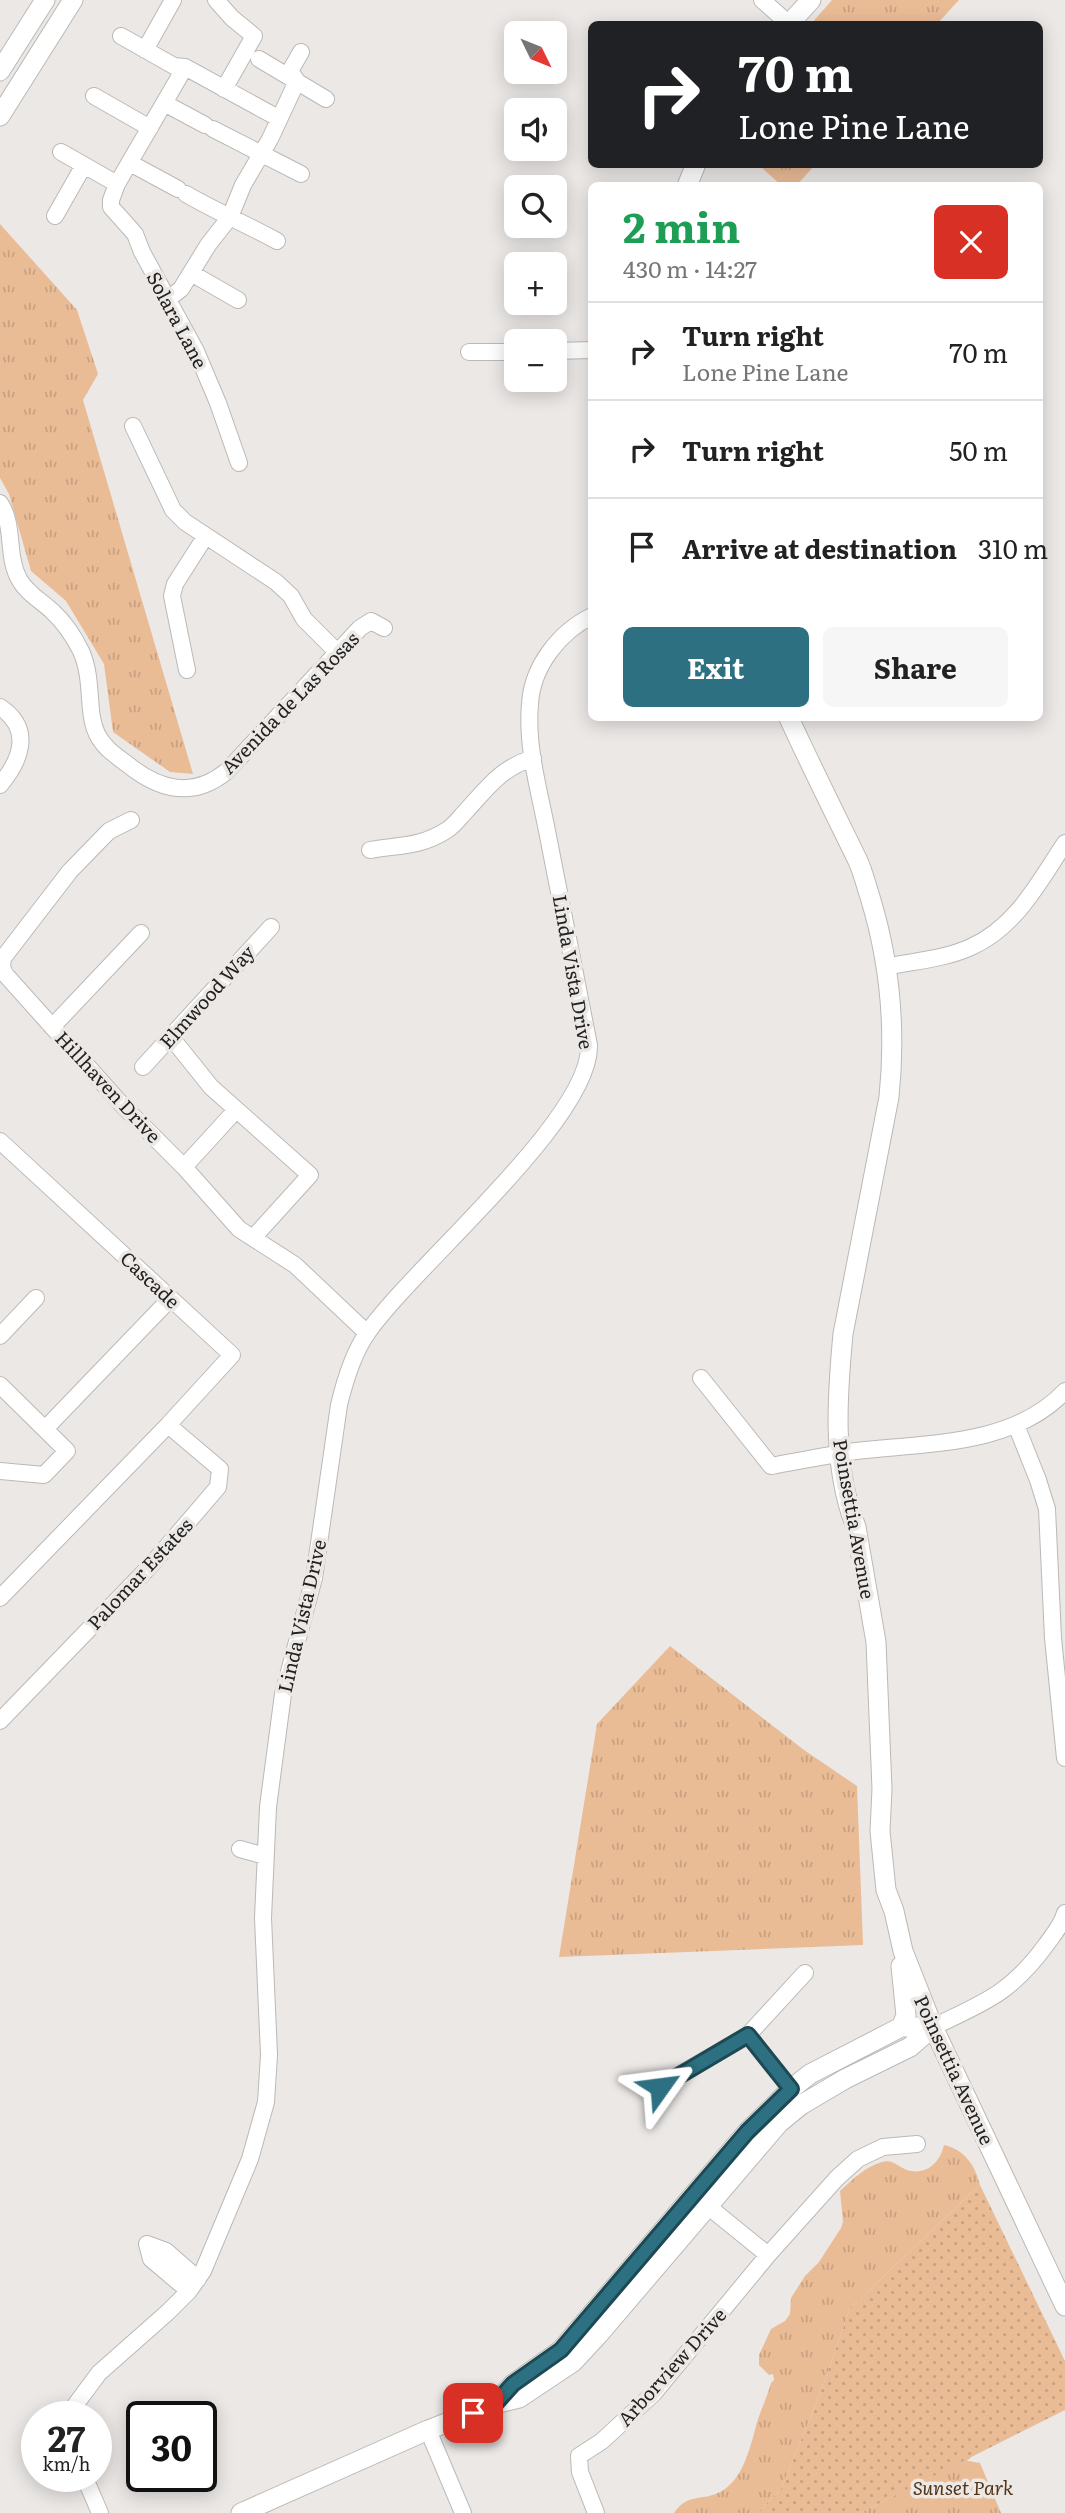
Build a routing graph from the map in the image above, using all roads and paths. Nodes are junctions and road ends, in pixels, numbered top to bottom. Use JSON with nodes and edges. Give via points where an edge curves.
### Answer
{"nodes":[{"id":1,"x":45,"y":0,"type":"edge"},
{"id":2,"x":72,"y":0,"type":"edge"},
{"id":3,"x":173,"y":0,"type":"edge"},
{"id":4,"x":216,"y":0,"type":"edge"},
{"id":5,"x":762,"y":0,"type":"edge"},
{"id":6,"x":811,"y":0,"type":"edge"},
{"id":7,"x":786,"y":21,"type":"edge"},
{"id":8,"x":792,"y":21,"type":"edge"},
{"id":9,"x":121,"y":36,"type":"dead end"},
{"id":10,"x":145,"y":50,"type":"junction"},
{"id":11,"x":301,"y":52,"type":"dead end"},
{"id":12,"x":259,"y":59,"type":"dead end"},
{"id":13,"x":185,"y":67,"type":"junction"},
{"id":14,"x":0,"y":71,"type":"edge"},
{"id":15,"x":297,"y":81,"type":"junction"},
{"id":16,"x":224,"y":89,"type":"junction"},
{"id":17,"x":94,"y":96,"type":"dead end"},
{"id":18,"x":326,"y":99,"type":"dead end"},
{"id":19,"x":164,"y":103,"type":"junction"},
{"id":20,"x":0,"y":116,"type":"edge"},
{"id":21,"x":278,"y":118,"type":"junction"},
{"id":22,"x":150,"y":128,"type":"junction"},
{"id":23,"x":61,"y":152,"type":"dead end"},
{"id":24,"x":261,"y":155,"type":"junction"},
{"id":25,"x":130,"y":163,"type":"junction"},
{"id":26,"x":84,"y":165,"type":"junction"},
{"id":27,"x":301,"y":174,"type":"dead end"},
{"id":28,"x":117,"y":184,"type":"junction"},
{"id":29,"x":55,"y":216,"type":"dead end"},
{"id":30,"x":230,"y":217,"type":"junction"},
{"id":31,"x":277,"y":241,"type":"dead end"},
{"id":32,"x":191,"y":273,"type":"junction"},
{"id":33,"x":168,"y":299,"type":"junction"},
{"id":34,"x":238,"y":300,"type":"dead end"},
{"id":35,"x":588,"y":350,"type":"edge"},
{"id":36,"x":567,"y":351,"type":"edge"},
{"id":37,"x":469,"y":352,"type":"dead end"},
{"id":38,"x":504,"y":352,"type":"edge"},
{"id":39,"x":134,"y":426,"type":"dead end"},
{"id":40,"x":239,"y":463,"type":"dead end"},
{"id":41,"x":0,"y":503,"type":"edge"},
{"id":42,"x":205,"y":537,"type":"junction"},
{"id":43,"x":588,"y":618,"type":"edge"},
{"id":44,"x":384,"y":628,"type":"dead end"},
{"id":45,"x":337,"y":652,"type":"junction"},
{"id":46,"x":187,"y":670,"type":"dead end"},
{"id":47,"x":0,"y":707,"type":"edge"},
{"id":48,"x":790,"y":721,"type":"edge"},
{"id":49,"x":533,"y":758,"type":"junction"},
{"id":50,"x":0,"y":785,"type":"edge"},
{"id":51,"x":131,"y":820,"type":"dead end"},
{"id":52,"x":1065,"y":843,"type":"edge"},
{"id":53,"x":370,"y":850,"type":"dead end"},
{"id":54,"x":271,"y":927,"type":"dead end"},
{"id":55,"x":141,"y":933,"type":"dead end"},
{"id":56,"x":886,"y":967,"type":"junction"},
{"id":57,"x":52,"y":1027,"type":"junction"},
{"id":58,"x":171,"y":1037,"type":"junction"},
{"id":59,"x":143,"y":1067,"type":"dead end"},
{"id":60,"x":236,"y":1110,"type":"junction"},
{"id":61,"x":0,"y":1141,"type":"edge"},
{"id":62,"x":184,"y":1167,"type":"junction"},
{"id":63,"x":253,"y":1238,"type":"junction"},
{"id":64,"x":36,"y":1298,"type":"dead end"},
{"id":65,"x":170,"y":1299,"type":"junction"},
{"id":66,"x":368,"y":1333,"type":"junction"},
{"id":67,"x":0,"y":1336,"type":"edge"},
{"id":68,"x":701,"y":1378,"type":"dead end"},
{"id":69,"x":0,"y":1385,"type":"edge"},
{"id":70,"x":1065,"y":1391,"type":"edge"},
{"id":71,"x":168,"y":1424,"type":"junction"},
{"id":72,"x":1016,"y":1425,"type":"junction"},
{"id":73,"x":45,"y":1429,"type":"junction"},
{"id":74,"x":840,"y":1453,"type":"junction"},
{"id":75,"x":0,"y":1471,"type":"edge"},
{"id":76,"x":0,"y":1598,"type":"edge"},
{"id":77,"x":0,"y":1721,"type":"edge"},
{"id":78,"x":1065,"y":1758,"type":"edge"},
{"id":79,"x":240,"y":1849,"type":"dead end"},
{"id":80,"x":265,"y":1856,"type":"junction"},
{"id":81,"x":1065,"y":1913,"type":"edge"},
{"id":82,"x":902,"y":1951,"type":"junction"},
{"id":83,"x":805,"y":1973,"type":"dead end"},
{"id":84,"x":901,"y":2027,"type":"junction"},
{"id":85,"x":933,"y":2027,"type":"junction"},
{"id":86,"x":748,"y":2035,"type":"junction"},
{"id":87,"x":660,"y":2087,"type":"dead end"},
{"id":88,"x":791,"y":2089,"type":"junction"},
{"id":89,"x":917,"y":2144,"type":"dead end"},
{"id":90,"x":694,"y":2193,"type":"junction"},
{"id":91,"x":709,"y":2207,"type":"junction"},
{"id":92,"x":768,"y":2255,"type":"junction"},
{"id":93,"x":1065,"y":2306,"type":"edge"},
{"id":94,"x":78,"y":2401,"type":"edge"},
{"id":95,"x":495,"y":2404,"type":"junction"},
{"id":96,"x":428,"y":2430,"type":"junction"},
{"id":97,"x":91,"y":2492,"type":"edge"},
{"id":98,"x":100,"y":2513,"type":"edge"},
{"id":99,"x":240,"y":2513,"type":"edge"},
{"id":100,"x":463,"y":2513,"type":"edge"},
{"id":101,"x":596,"y":2513,"type":"edge"}],
"edges":[{"from":1,"to":14,"type":"main road"},
{"from":2,"to":20,"type":"main road"},
{"from":3,"to":10,"type":"street"},
{"from":4,"to":16,"type":"street","via":[[254,36]]},
{"from":5,"to":7,"type":"street"},
{"from":6,"to":8,"type":"main road"},
{"from":9,"to":10,"type":"street"},
{"from":10,"to":13,"type":"street"},
{"from":11,"to":15,"type":"street","via":[[290,71]]},
{"from":12,"to":15,"type":"street"},
{"from":13,"to":16,"type":"street"},
{"from":13,"to":19,"type":"street"},
{"from":15,"to":18,"type":"street"},
{"from":15,"to":21,"type":"street"},
{"from":16,"to":21,"type":"street"},
{"from":17,"to":22,"type":"street"},
{"from":19,"to":22,"type":"street"},
{"from":19,"to":24,"type":"street"},
{"from":21,"to":24,"type":"street"},
{"from":22,"to":25,"type":"street"},
{"from":23,"to":26,"type":"street"},
{"from":24,"to":27,"type":"street"},
{"from":24,"to":30,"type":"street"},
{"from":25,"to":28,"type":"street"},
{"from":25,"to":30,"type":"street"},
{"from":26,"to":28,"type":"street"},
{"from":26,"to":29,"type":"street"},
{"from":28,"to":33,"type":"street","name":"Solara Lane","via":[[111,206],[135,234]]},
{"from":30,"to":31,"type":"street"},
{"from":30,"to":32,"type":"street"},
{"from":32,"to":33,"type":"street"},
{"from":32,"to":34,"type":"street"},
{"from":33,"to":40,"type":"street","name":"Solara Lane","via":[[201,363]]},
{"from":35,"to":36,"type":"street"},
{"from":37,"to":38,"type":"street"},
{"from":39,"to":42,"type":"street","via":[[173,510]]},
{"from":41,"to":45,"type":"street","name":"Avenida de Las Rosas","via":[[6,512],[12,562],[19,578],[65,625],[87,664],[97,733],[106,748],[152,782],[177,789],[214,781]]},
{"from":42,"to":45,"type":"street","via":[[276,582]]},
{"from":42,"to":46,"type":"street","via":[[172,596]]},
{"from":43,"to":49,"type":"street","name":"Linda Vista Drive","via":[[559,639],[535,679],[530,702]]},
{"from":44,"to":45,"type":"street","name":"Avenida de Las Rosas","via":[[371,621]]},
{"from":47,"to":50,"type":"street","via":[[13,720],[21,748]]},
{"from":48,"to":56,"type":"main road","name":"Poinsettia Avenue","via":[[859,863]]},
{"from":49,"to":53,"type":"street","via":[[503,771],[450,828],[432,839],[407,847]]},
{"from":49,"to":66,"type":"street","name":"Linda Vista Drive","via":[[589,1045],[586,1070],[533,1151]]},
{"from":51,"to":57,"type":"street","name":"Hillhaven Drive","via":[[109,831],[70,872],[3,958],[5,974]]},
{"from":52,"to":56,"type":"street","via":[[1018,912],[998,931],[972,947]]},
{"from":54,"to":58,"type":"street","name":"Elmwood Way"},
{"from":55,"to":57,"type":"street"},
{"from":56,"to":74,"type":"main road","name":"Poinsettia Avenue","via":[[893,1063],[843,1334]]},
{"from":57,"to":62,"type":"street","name":"Hillhaven Drive"},
{"from":58,"to":59,"type":"street","name":"Elmwood Way"},
{"from":58,"to":60,"type":"street"},
{"from":60,"to":62,"type":"street"},
{"from":60,"to":63,"type":"street","via":[[310,1175]]},
{"from":61,"to":65,"type":"street","name":"Cascade"},
{"from":62,"to":63,"type":"street","name":"Hillhaven Drive","via":[[239,1229]]},
{"from":63,"to":66,"type":"street","name":"Hillhaven Drive","via":[[295,1265]]},
{"from":64,"to":67,"type":"street"},
{"from":65,"to":71,"type":"street","name":"Cascade","via":[[232,1355]]},
{"from":65,"to":73,"type":"street"},
{"from":66,"to":80,"type":"street","name":"Linda Vista Drive","via":[[350,1368],[339,1405],[314,1577],[283,1694]]},
{"from":68,"to":74,"type":"street","via":[[771,1466]]},
{"from":69,"to":73,"type":"street"},
{"from":70,"to":72,"type":"street"},
{"from":71,"to":76,"type":"street"},
{"from":71,"to":77,"type":"street","name":"Palomar Estates","via":[[220,1469],[218,1487],[152,1564]]},
{"from":72,"to":74,"type":"street","via":[[974,1437]]},
{"from":72,"to":78,"type":"street","via":[[1047,1509]]},
{"from":73,"to":75,"type":"street","via":[[67,1451],[44,1475]]},
{"from":74,"to":82,"type":"main road","name":"Poinsettia Avenue","via":[[876,1642],[880,1831],[886,1890]]},
{"from":79,"to":80,"type":"street"},
{"from":80,"to":94,"type":"street","name":"Linda Vista Drive","via":[[269,2055],[265,2102],[250,2159],[209,2259],[193,2285],[99,2373]]},
{"from":81,"to":85,"type":"street","via":[[1044,1947],[998,1996]]},
{"from":82,"to":84,"type":"main road","via":[[906,2016]]},
{"from":82,"to":85,"type":"main road","name":"Poinsettia Avenue"},
{"from":83,"to":86,"type":"street"},
{"from":84,"to":85,"type":"main road"},
{"from":84,"to":88,"type":"main road","via":[[810,2074]]},
{"from":85,"to":91,"type":"main road","via":[[911,2047],[801,2105],[765,2139]]},
{"from":85,"to":93,"type":"main road","name":"Poinsettia Avenue"},
{"from":86,"to":87,"type":"street"},
{"from":86,"to":88,"type":"street"},
{"from":88,"to":90,"type":"main road"},
{"from":89,"to":92,"type":"street","name":"Arborview Drive","via":[[883,2147],[858,2159]]},
{"from":90,"to":91,"type":"street"},
{"from":90,"to":95,"type":"main road","via":[[561,2350],[513,2384]]},
{"from":91,"to":92,"type":"street"},
{"from":91,"to":95,"type":"main road","via":[[573,2362],[519,2398]]},
{"from":92,"to":101,"type":"street","name":"Arborview Drive","via":[[654,2393],[579,2456],[580,2472]]},
{"from":95,"to":96,"type":"main road"},
{"from":96,"to":99,"type":"main road"},
{"from":96,"to":100,"type":"street"},
{"from":97,"to":98,"type":"street"}]}
